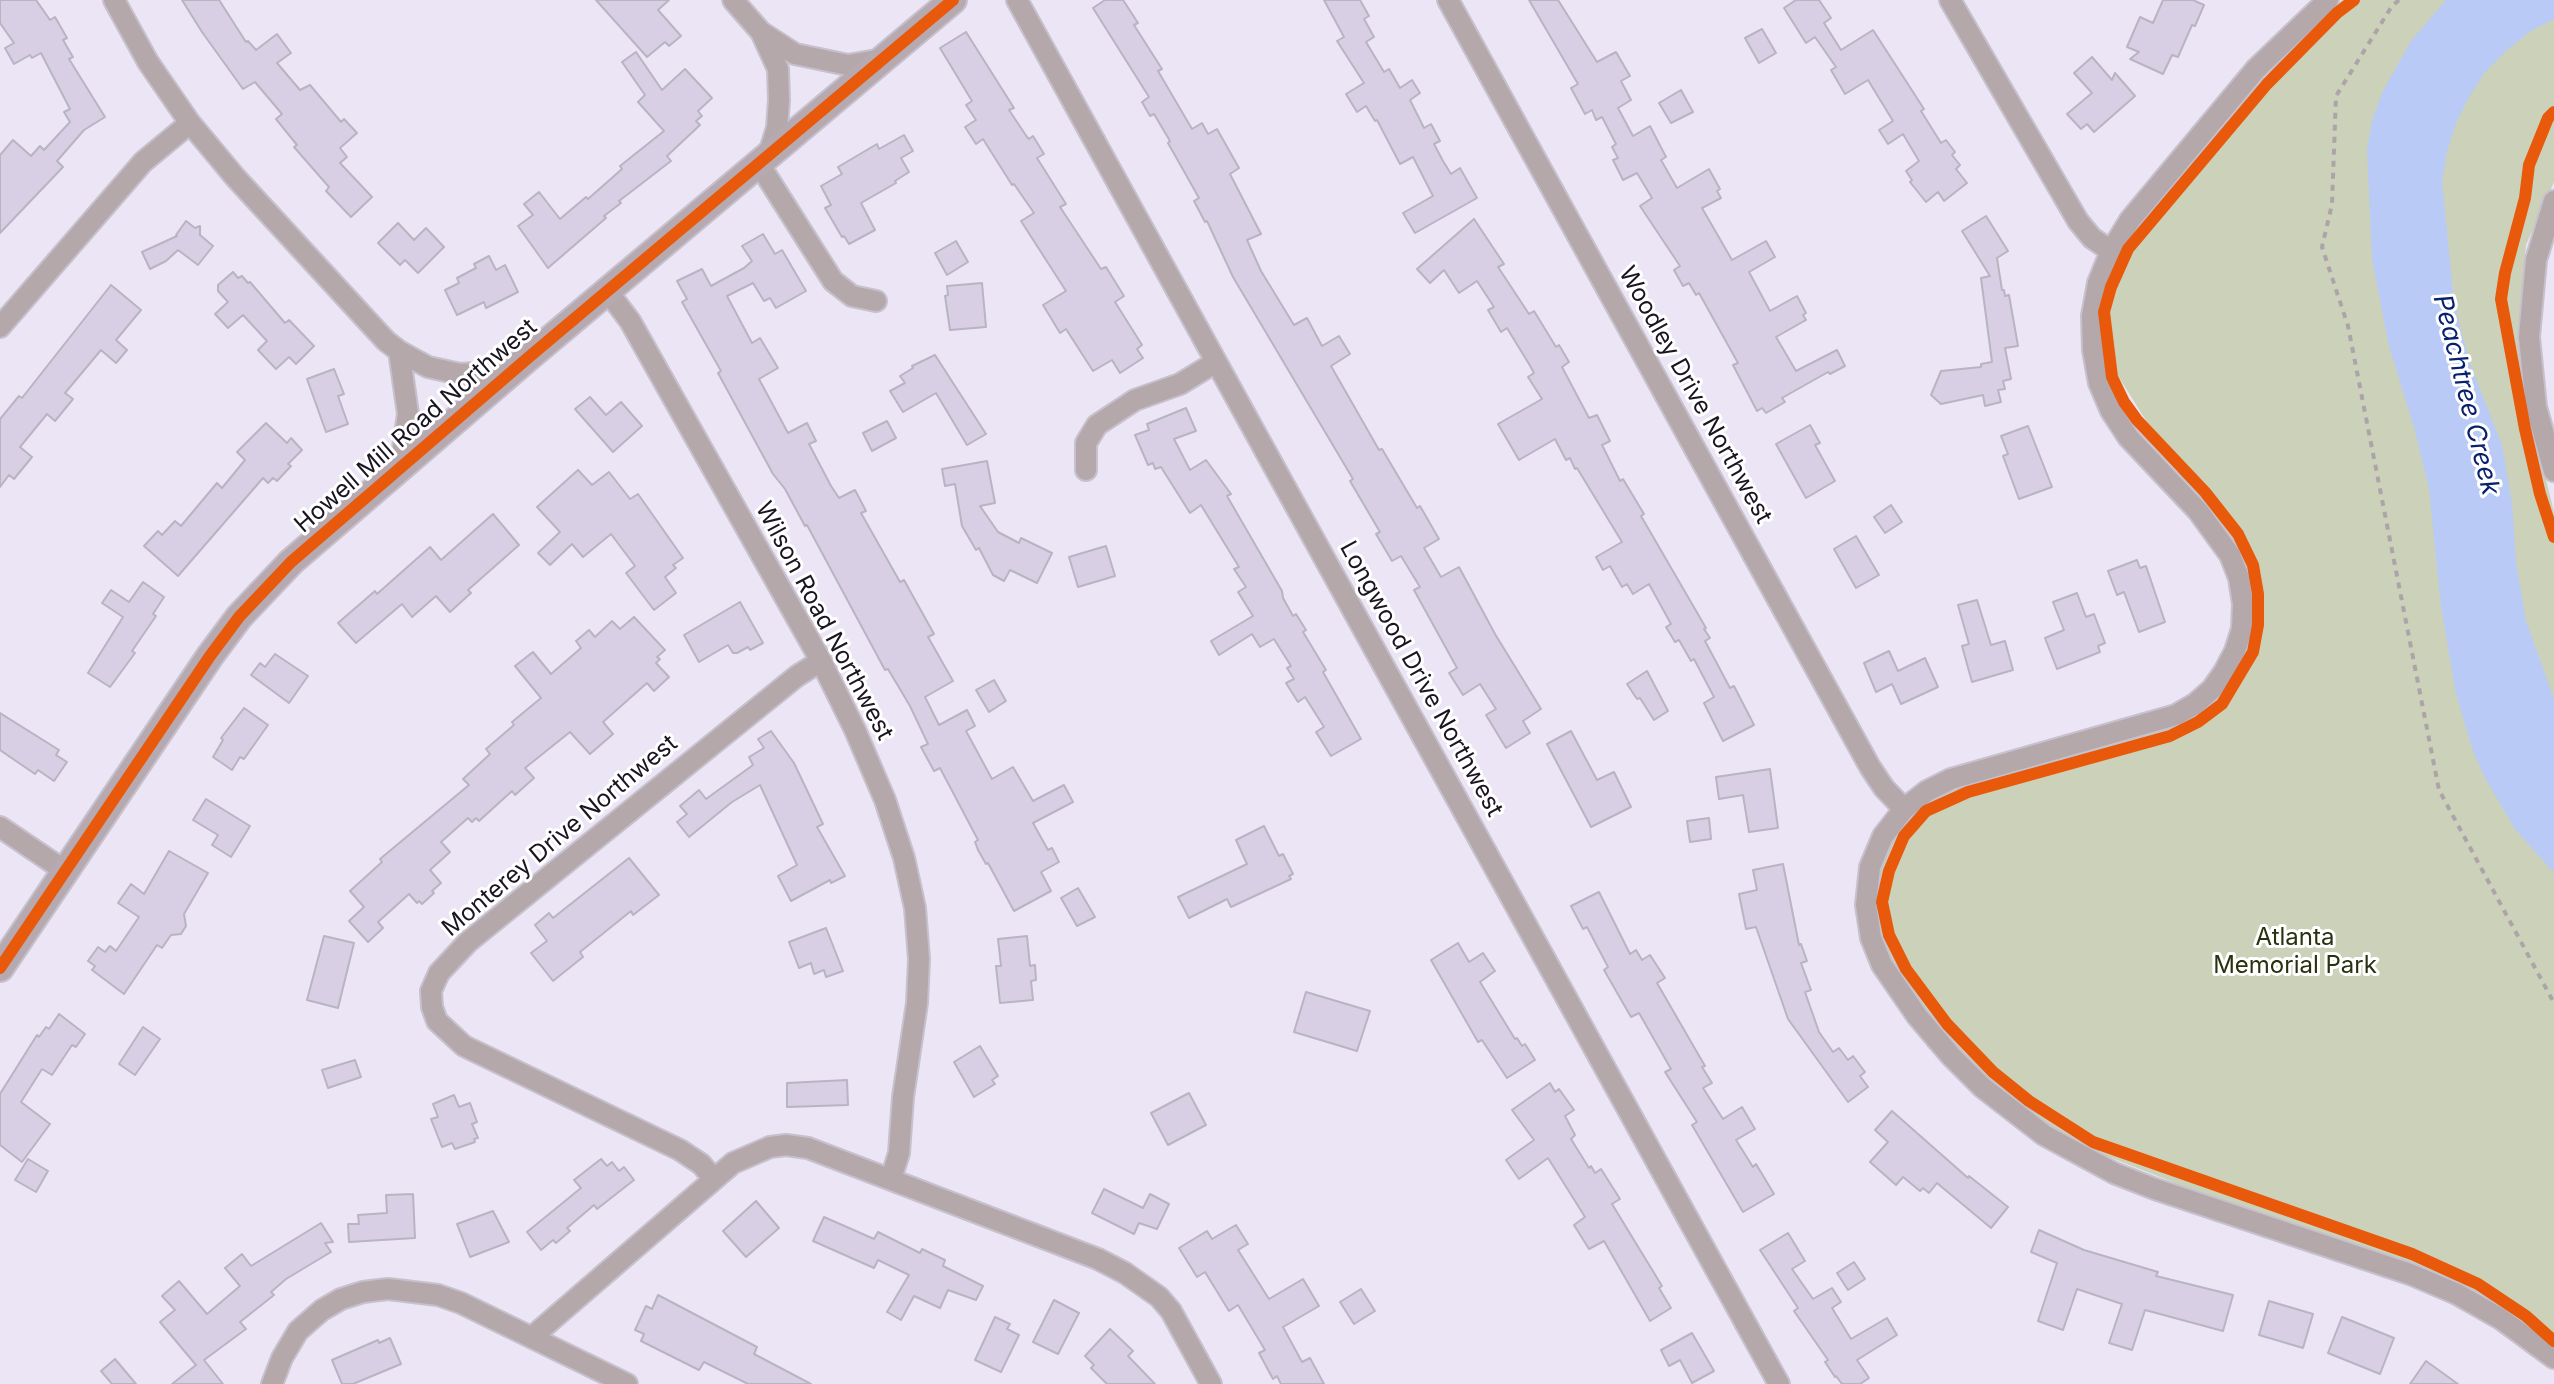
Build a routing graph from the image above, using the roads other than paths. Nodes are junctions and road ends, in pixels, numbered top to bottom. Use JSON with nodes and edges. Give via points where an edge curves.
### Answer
{"nodes":[{"id":1,"x":114,"y":0,"type":"edge"},
{"id":2,"x":733,"y":0,"type":"edge"},
{"id":3,"x":953,"y":0,"type":"edge"},
{"id":4,"x":1017,"y":0,"type":"edge"},
{"id":5,"x":1448,"y":0,"type":"edge"},
{"id":6,"x":1950,"y":0,"type":"edge"},
{"id":7,"x":2328,"y":0,"type":"edge"},
{"id":8,"x":761,"y":32,"type":"junction"},
{"id":9,"x":883,"y":59,"type":"junction"},
{"id":10,"x":190,"y":123,"type":"junction"},
{"id":11,"x":764,"y":160,"type":"junction"},
{"id":12,"x":2554,"y":201,"type":"edge"},
{"id":13,"x":2111,"y":251,"type":"junction"},
{"id":14,"x":608,"y":292,"type":"junction"},
{"id":15,"x":876,"y":301,"type":"dead end"},
{"id":16,"x":0,"y":327,"type":"edge"},
{"id":17,"x":399,"y":351,"type":"junction"},
{"id":18,"x":529,"y":357,"type":"junction"},
{"id":19,"x":1216,"y":362,"type":"junction"},
{"id":20,"x":400,"y":468,"type":"junction"},
{"id":21,"x":1086,"y":470,"type":"dead end"},
{"id":22,"x":2554,"y":471,"type":"edge"},
{"id":23,"x":821,"y":661,"type":"junction"},
{"id":24,"x":1904,"y":809,"type":"junction"},
{"id":25,"x":0,"y":827,"type":"edge"},
{"id":26,"x":65,"y":871,"type":"junction"},
{"id":27,"x":0,"y":968,"type":"edge"},
{"id":28,"x":714,"y":1179,"type":"junction"},
{"id":29,"x":891,"y":1179,"type":"junction"},
{"id":30,"x":532,"y":1337,"type":"junction"},
{"id":31,"x":2554,"y":1358,"type":"edge"},
{"id":32,"x":272,"y":1384,"type":"edge"},
{"id":33,"x":627,"y":1384,"type":"edge"},
{"id":34,"x":1211,"y":1384,"type":"edge"},
{"id":35,"x":1779,"y":1384,"type":"edge"}],
"edges":[{"from":1,"to":10,"type":"street"},
{"from":2,"to":8,"type":"street"},
{"from":3,"to":9,"type":"main road","name":"Howell Mill Road Northwest"},
{"from":4,"to":19,"type":"street","name":"Longwood Drive Northwest"},
{"from":5,"to":24,"type":"street","name":"Woodley Drive Northwest","via":[[1870,767]]},
{"from":6,"to":13,"type":"street","via":[[2078,221]]},
{"from":7,"to":13,"type":"street","via":[[2256,69],[2130,220]]},
{"from":8,"to":9,"type":"street","via":[[795,54],[821,61],[848,65]]},
{"from":8,"to":11,"type":"street","via":[[778,69],[779,100],[777,128]]},
{"from":9,"to":11,"type":"main road","name":"Howell Mill Road Northwest"},
{"from":10,"to":16,"type":"street","via":[[143,162]]},
{"from":10,"to":17,"type":"street"},
{"from":11,"to":14,"type":"main road","name":"Howell Mill Road Northwest"},
{"from":11,"to":15,"type":"street","via":[[833,281],[852,296]]},
{"from":12,"to":22,"type":"street","via":[[2536,260],[2529,337],[2536,407]]},
{"from":13,"to":24,"type":"street","via":[[2092,316],[2099,383],[2128,437],[2198,511],[2230,555],[2243,604],[2235,651],[2212,689],[2176,715],[1951,779]]},
{"from":14,"to":18,"type":"main road","name":"Howell Mill Road Northwest"},
{"from":14,"to":23,"type":"street","name":"Wilson Road Northwest","via":[[630,321]]},
{"from":17,"to":18,"type":"street","via":[[428,367],[460,374],[490,372]]},
{"from":17,"to":20,"type":"street","via":[[408,414]]},
{"from":18,"to":20,"type":"main road","name":"Howell Mill Road Northwest"},
{"from":19,"to":21,"type":"street","via":[[1180,384],[1135,400],[1097,425],[1086,443]]},
{"from":19,"to":35,"type":"street","name":"Longwood Drive Northwest"},
{"from":20,"to":26,"type":"main road","name":"Howell Mill Road Northwest","via":[[291,562],[239,617]]},
{"from":23,"to":28,"type":"street","name":"Monterey Drive Northwest","via":[[468,942],[439,973],[431,991],[437,1021],[464,1046],[680,1150]]},
{"from":23,"to":29,"type":"street","name":"Wilson Road Northwest","via":[[885,800],[915,908],[917,1003],[899,1153]]},
{"from":24,"to":31,"type":"street","via":[[1883,836],[1870,867],[1866,905],[1871,938],[1882,965],[1917,1016],[1982,1087],[2044,1135],[2114,1173],[2410,1274],[2501,1319]]},
{"from":25,"to":26,"type":"street"},
{"from":26,"to":27,"type":"main road","name":"Howell Mill Road Northwest"},
{"from":28,"to":29,"type":"street","via":[[752,1153],[786,1145]]},
{"from":28,"to":30,"type":"street"},
{"from":29,"to":34,"type":"street","via":[[1125,1273],[1171,1311]]},
{"from":30,"to":32,"type":"street","via":[[438,1295],[363,1292],[322,1310],[298,1331]]},
{"from":30,"to":33,"type":"street"}]}
